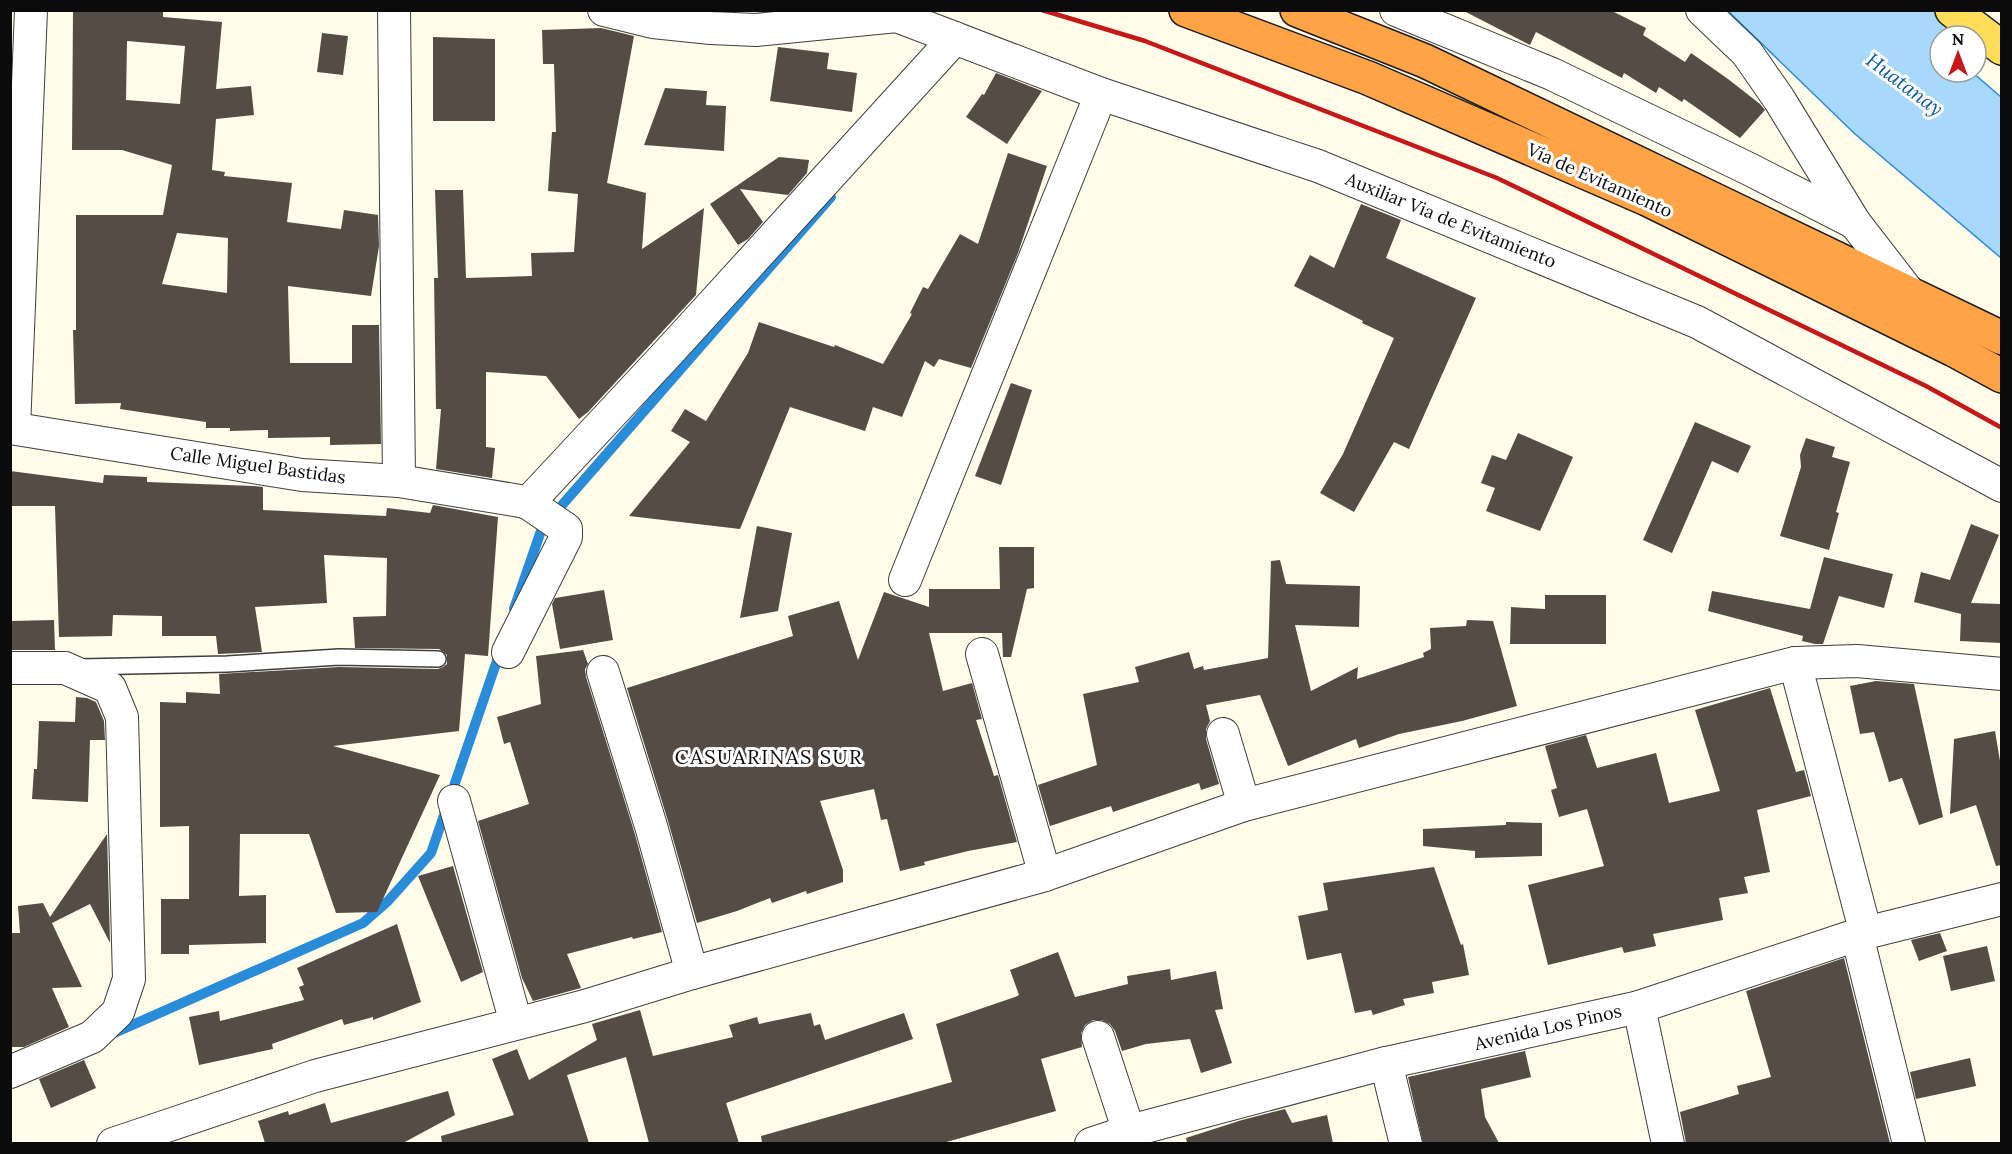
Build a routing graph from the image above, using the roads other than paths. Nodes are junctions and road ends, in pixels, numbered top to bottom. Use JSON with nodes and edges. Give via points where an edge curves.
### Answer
{"nodes":[{"id":1,"x":31,"y":10,"type":"edge"},
{"id":2,"x":394,"y":10,"type":"edge"},
{"id":3,"x":604,"y":10,"type":"edge"},
{"id":4,"x":1186,"y":10,"type":"edge"},
{"id":5,"x":1297,"y":10,"type":"edge"},
{"id":6,"x":1396,"y":10,"type":"edge"},
{"id":7,"x":1702,"y":10,"type":"edge"},
{"id":8,"x":1952,"y":10,"type":"edge"},
{"id":9,"x":886,"y":13,"type":"edge"},
{"id":10,"x":955,"y":38,"type":"junction"},
{"id":11,"x":2001,"y":48,"type":"edge"},
{"id":12,"x":1552,"y":75,"type":"junction"},
{"id":13,"x":1101,"y":94,"type":"junction"},
{"id":14,"x":1533,"y":114,"type":"junction"},
{"id":15,"x":1855,"y":223,"type":"junction"},
{"id":16,"x":1910,"y":294,"type":"junction"},
{"id":17,"x":2001,"y":338,"type":"edge"},
{"id":18,"x":2001,"y":376,"type":"edge"},
{"id":19,"x":12,"y":428,"type":"edge"},
{"id":20,"x":399,"y":481,"type":"junction"},
{"id":21,"x":2001,"y":486,"type":"edge"},
{"id":22,"x":533,"y":507,"type":"junction"},
{"id":23,"x":905,"y":580,"type":"dead end"},
{"id":24,"x":508,"y":652,"type":"dead end"},
{"id":25,"x":982,"y":654,"type":"dead end"},
{"id":26,"x":438,"y":659,"type":"dead end"},
{"id":27,"x":1795,"y":663,"type":"junction"},
{"id":28,"x":10,"y":668,"type":"edge"},
{"id":29,"x":65,"y":668,"type":"junction"},
{"id":30,"x":603,"y":672,"type":"dead end"},
{"id":31,"x":2001,"y":674,"type":"edge"},
{"id":32,"x":1223,"y":734,"type":"dead end"},
{"id":33,"x":454,"y":801,"type":"dead end"},
{"id":34,"x":1244,"y":805,"type":"junction"},
{"id":35,"x":1045,"y":875,"type":"junction"},
{"id":36,"x":2001,"y":899,"type":"edge"},
{"id":37,"x":1862,"y":935,"type":"junction"},
{"id":38,"x":692,"y":973,"type":"junction"},
{"id":39,"x":1639,"y":1007,"type":"junction"},
{"id":40,"x":516,"y":1023,"type":"junction"},
{"id":41,"x":1098,"y":1037,"type":"dead end"},
{"id":42,"x":1386,"y":1063,"type":"junction"},
{"id":43,"x":10,"y":1072,"type":"edge"},
{"id":44,"x":1131,"y":1137,"type":"edge"},
{"id":45,"x":113,"y":1143,"type":"edge"},
{"id":46,"x":1091,"y":1143,"type":"edge"},
{"id":47,"x":1406,"y":1143,"type":"edge"},
{"id":48,"x":1668,"y":1143,"type":"edge"},
{"id":49,"x":1909,"y":1143,"type":"edge"}],
"edges":[{"from":1,"to":19,"type":"street"},
{"from":2,"to":20,"type":"street"},
{"from":3,"to":9,"type":"street","via":[[653,22],[756,30]]},
{"from":4,"to":18,"type":"highway","name":"Vía de Evitamiento","via":[[1368,78],[1647,199]]},
{"from":5,"to":14,"type":"highway","name":"Vía de Evitamiento","via":[[1425,61]]},
{"from":6,"to":12,"type":"street"},
{"from":7,"to":15,"type":"street","via":[[1747,52]]},
{"from":8,"to":11,"type":"main road"},
{"from":9,"to":10,"type":"street","name":"Auxiliar Via de Evitamiento"},
{"from":10,"to":13,"type":"street","name":"Auxiliar Via de Evitamiento"},
{"from":10,"to":22,"type":"street"},
{"from":12,"to":14,"type":"street"},
{"from":12,"to":15,"type":"street"},
{"from":13,"to":21,"type":"street","name":"Auxiliar Via de Evitamiento","via":[[1318,166],[1697,322]]},
{"from":13,"to":23,"type":"street"},
{"from":14,"to":16,"type":"highway","name":"Vía de Evitamiento"},
{"from":15,"to":16,"type":"street"},
{"from":16,"to":17,"type":"highway","name":"Vía de Evitamiento"},
{"from":19,"to":20,"type":"street","name":"Calle Miguel Bastidas","via":[[302,475]]},
{"from":20,"to":22,"type":"street","name":"Calle Miguel Bastidas"},
{"from":22,"to":24,"type":"street","via":[[566,529],[566,537]]},
{"from":25,"to":35,"type":"street"},
{"from":26,"to":29,"type":"lane","via":[[339,657]]},
{"from":27,"to":31,"type":"street","via":[[1857,661]]},
{"from":27,"to":34,"type":"street"},
{"from":27,"to":37,"type":"street"},
{"from":28,"to":29,"type":"street"},
{"from":29,"to":43,"type":"street","via":[[110,688],[122,717],[129,979],[118,1012],[92,1037]]},
{"from":30,"to":38,"type":"street"},
{"from":32,"to":34,"type":"street"},
{"from":33,"to":40,"type":"street"},
{"from":34,"to":35,"type":"street"},
{"from":35,"to":38,"type":"street"},
{"from":36,"to":37,"type":"street","name":"Avenida Los Pinos"},
{"from":37,"to":39,"type":"street","name":"Avenida Los Pinos"},
{"from":37,"to":49,"type":"street"},
{"from":38,"to":40,"type":"street"},
{"from":39,"to":42,"type":"street","name":"Avenida Los Pinos"},
{"from":39,"to":48,"type":"street"},
{"from":40,"to":45,"type":"street","via":[[315,1076]]},
{"from":41,"to":44,"type":"street"},
{"from":42,"to":44,"type":"street","name":"Avenida Los Pinos"},
{"from":42,"to":47,"type":"street"},
{"from":44,"to":46,"type":"street","name":"Avenida Los Pinos"}]}
